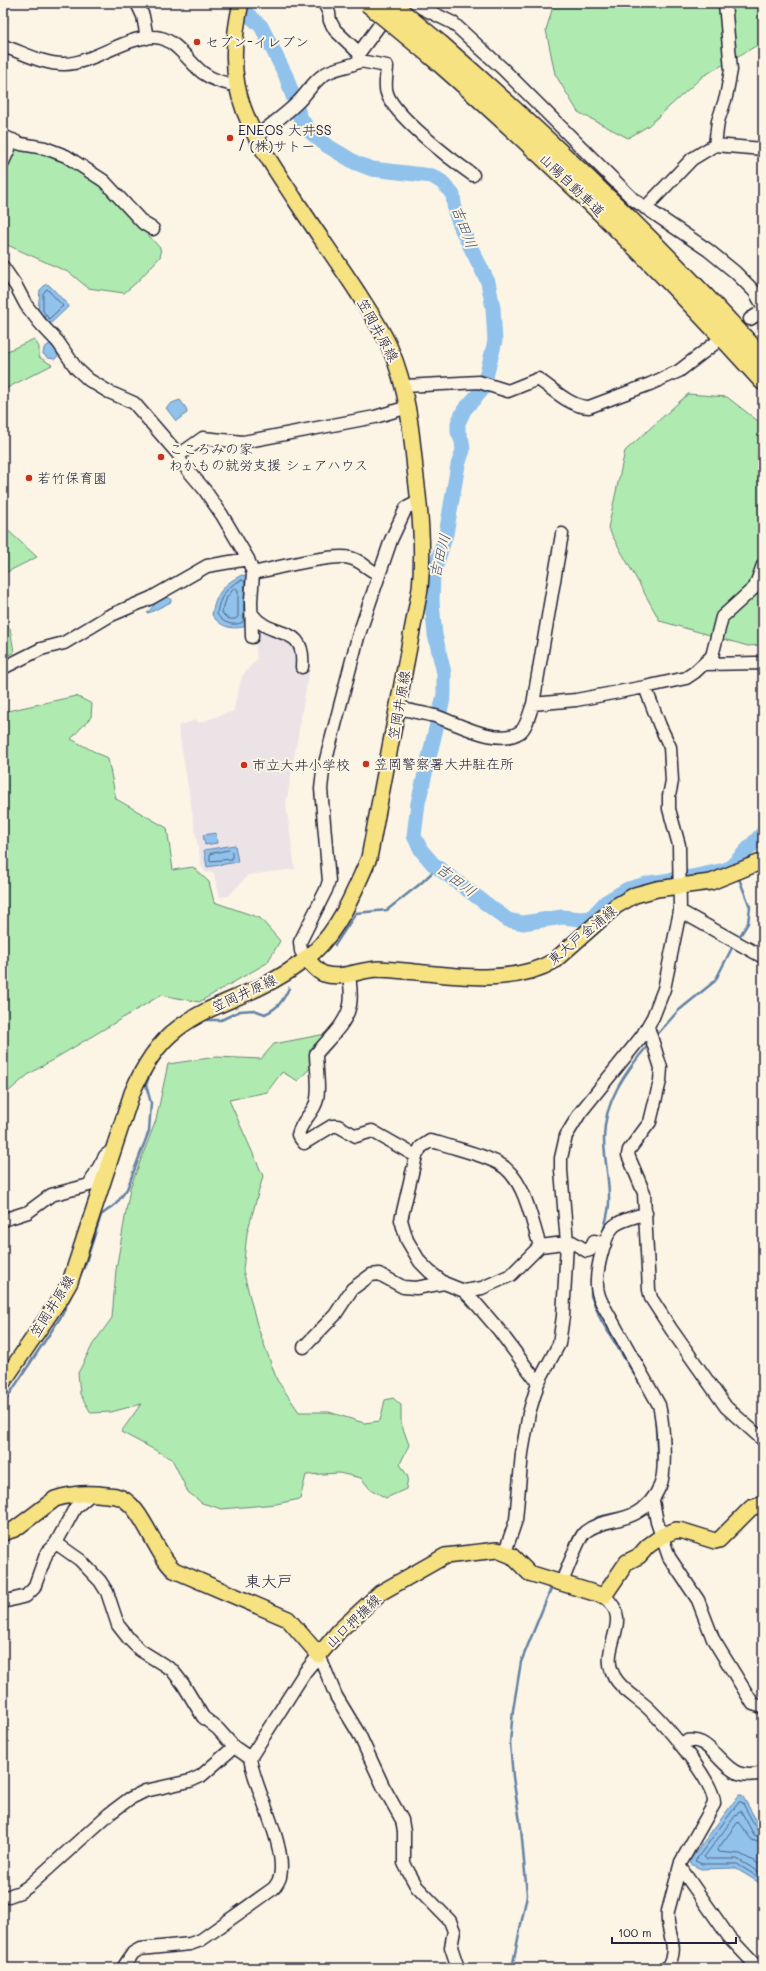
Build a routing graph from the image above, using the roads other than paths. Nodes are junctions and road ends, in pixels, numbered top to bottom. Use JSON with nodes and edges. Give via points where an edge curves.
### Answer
{"nodes":[{"id":1,"x":136,"y":3,"type":"edge"},
{"id":2,"x":242,"y":3,"type":"edge"},
{"id":3,"x":324,"y":3,"type":"edge"},
{"id":4,"x":368,"y":3,"type":"edge"},
{"id":5,"x":390,"y":3,"type":"edge"},
{"id":6,"x":395,"y":3,"type":"edge"},
{"id":7,"x":412,"y":3,"type":"edge"},
{"id":8,"x":725,"y":3,"type":"edge"},
{"id":9,"x":147,"y":38,"type":"junction"},
{"id":10,"x":3,"y":46,"type":"edge"},
{"id":11,"x":436,"y":51,"type":"junction"},
{"id":12,"x":359,"y":57,"type":"junction"},
{"id":13,"x":237,"y":86,"type":"junction"},
{"id":14,"x":255,"y":135,"type":"junction"},
{"id":15,"x":8,"y":138,"type":"edge"},
{"id":16,"x":715,"y":145,"type":"junction"},
{"id":17,"x":763,"y":149,"type":"edge"},
{"id":18,"x":3,"y":162,"type":"edge"},
{"id":19,"x":473,"y":175,"type":"dead end"},
{"id":20,"x":645,"y":208,"type":"junction"},
{"id":21,"x":153,"y":229,"type":"dead end"},
{"id":22,"x":3,"y":267,"type":"edge"},
{"id":23,"x":763,"y":306,"type":"edge"},
{"id":24,"x":763,"y":311,"type":"edge"},
{"id":25,"x":750,"y":319,"type":"dead end"},
{"id":26,"x":714,"y":344,"type":"dead end"},
{"id":27,"x":763,"y":359,"type":"edge"},
{"id":28,"x":763,"y":382,"type":"edge"},
{"id":29,"x":405,"y":386,"type":"junction"},
{"id":30,"x":408,"y":407,"type":"junction"},
{"id":31,"x":179,"y":455,"type":"junction"},
{"id":32,"x":419,"y":504,"type":"junction"},
{"id":33,"x":562,"y":534,"type":"dead end"},
{"id":34,"x":248,"y":559,"type":"junction"},
{"id":35,"x":763,"y":565,"type":"edge"},
{"id":36,"x":253,"y":573,"type":"junction"},
{"id":37,"x":379,"y":574,"type":"junction"},
{"id":38,"x":252,"y":614,"type":"junction"},
{"id":39,"x":252,"y":637,"type":"dead end"},
{"id":40,"x":705,"y":664,"type":"junction"},
{"id":41,"x":763,"y":664,"type":"edge"},
{"id":42,"x":3,"y":668,"type":"edge"},
{"id":43,"x":302,"y":668,"type":"dead end"},
{"id":44,"x":645,"y":687,"type":"junction"},
{"id":45,"x":533,"y":704,"type":"junction"},
{"id":46,"x":399,"y":708,"type":"junction"},
{"id":47,"x":763,"y":861,"type":"edge"},
{"id":48,"x":678,"y":880,"type":"junction"},
{"id":49,"x":680,"y":911,"type":"junction"},
{"id":50,"x":763,"y":957,"type":"edge"},
{"id":51,"x":306,"y":958,"type":"junction"},
{"id":52,"x":349,"y":974,"type":"junction"},
{"id":53,"x":651,"y":1035,"type":"junction"},
{"id":54,"x":113,"y":1150,"type":"junction"},
{"id":55,"x":416,"y":1156,"type":"junction"},
{"id":56,"x":646,"y":1213,"type":"junction"},
{"id":57,"x":3,"y":1220,"type":"edge"},
{"id":58,"x":567,"y":1242,"type":"junction"},
{"id":59,"x":602,"y":1243,"type":"junction"},
{"id":60,"x":540,"y":1246,"type":"junction"},
{"id":61,"x":444,"y":1283,"type":"junction"},
{"id":62,"x":464,"y":1291,"type":"junction"},
{"id":63,"x":304,"y":1347,"type":"dead end"},
{"id":64,"x":3,"y":1382,"type":"edge"},
{"id":65,"x":538,"y":1383,"type":"junction"},
{"id":66,"x":763,"y":1440,"type":"edge"},
{"id":67,"x":91,"y":1494,"type":"junction"},
{"id":68,"x":653,"y":1500,"type":"junction"},
{"id":69,"x":763,"y":1504,"type":"edge"},
{"id":70,"x":3,"y":1533,"type":"edge"},
{"id":71,"x":662,"y":1536,"type":"junction"},
{"id":72,"x":56,"y":1543,"type":"junction"},
{"id":73,"x":505,"y":1552,"type":"junction"},
{"id":74,"x":556,"y":1583,"type":"junction"},
{"id":75,"x":604,"y":1596,"type":"junction"},
{"id":76,"x":3,"y":1602,"type":"edge"},
{"id":77,"x":319,"y":1655,"type":"junction"},
{"id":78,"x":763,"y":1707,"type":"edge"},
{"id":79,"x":679,"y":1744,"type":"junction"},
{"id":80,"x":234,"y":1747,"type":"junction"},
{"id":81,"x":250,"y":1758,"type":"junction"},
{"id":82,"x":763,"y":1773,"type":"edge"},
{"id":83,"x":680,"y":1867,"type":"junction"},
{"id":84,"x":3,"y":1898,"type":"edge"},
{"id":85,"x":123,"y":1968,"type":"edge"},
{"id":86,"x":458,"y":1968,"type":"edge"},
{"id":87,"x":667,"y":1968,"type":"edge"},
{"id":88,"x":758,"y":1968,"type":"edge"}],
"edges":[{"from":1,"to":9,"type":"street","via":[[143,16]]},
{"from":2,"to":13,"type":"main road","name":"笠岡井原線","via":[[237,20]]},
{"from":3,"to":12,"type":"street","via":[[335,30]]},
{"from":4,"to":11,"type":"highway","name":"山陽自動車道","bridge":true},
{"from":5,"to":11,"type":"highway","name":"山陽自動車道","bridge":true},
{"from":6,"to":12,"type":"street"},
{"from":7,"to":20,"type":"street","via":[[453,23]]},
{"from":8,"to":16,"type":"street","via":[[731,70],[718,121]]},
{"from":9,"to":10,"type":"street","via":[[85,60],[63,64],[48,62]]},
{"from":9,"to":13,"type":"street","via":[[166,39],[203,73],[216,81]]},
{"from":11,"to":27,"type":"highway","name":"山陽自動車道","via":[[505,101],[611,200]]},
{"from":11,"to":28,"type":"highway","name":"山陽自動車道","via":[[483,101],[595,206],[713,326]]},
{"from":12,"to":14,"type":"street","via":[[348,67],[330,71],[322,76],[294,106]]},
{"from":12,"to":19,"type":"street","via":[[387,66],[387,94],[401,114],[443,154]]},
{"from":13,"to":14,"type":"main road","name":"笠岡井原線"},
{"from":14,"to":29,"type":"main road","name":"笠岡井原線","via":[[390,346]]},
{"from":15,"to":18,"type":"street"},
{"from":15,"to":21,"type":"street","via":[[66,156],[104,181],[143,223]]},
{"from":16,"to":17,"type":"street"},
{"from":16,"to":20,"type":"street","via":[[692,159]]},
{"from":20,"to":23,"type":"street","via":[[708,250],[735,272],[755,292]]},
{"from":22,"to":31,"type":"street","via":[[26,305],[58,342],[76,368],[89,380],[134,403]]},
{"from":24,"to":25,"type":"street"},
{"from":26,"to":29,"type":"street","via":[[679,371],[589,407],[581,407],[570,402],[538,379],[508,391],[484,384]]},
{"from":29,"to":30,"type":"main road","name":"笠岡井原線"},
{"from":30,"to":31,"type":"street","via":[[375,417],[242,442],[203,438]]},
{"from":30,"to":32,"type":"main road","name":"笠岡井原線"},
{"from":31,"to":34,"type":"street","via":[[181,462],[222,515]]},
{"from":32,"to":37,"type":"street","via":[[406,508]]},
{"from":32,"to":46,"type":"main road","name":"笠岡井原線","via":[[422,563],[420,589]]},
{"from":33,"to":45,"type":"street"},
{"from":34,"to":36,"type":"street"},
{"from":34,"to":42,"type":"street","via":[[207,566],[151,598],[109,616],[64,643],[41,649]]},
{"from":35,"to":40,"type":"street","via":[[754,587],[722,617],[712,656]]},
{"from":36,"to":37,"type":"street","via":[[343,557],[355,559]]},
{"from":36,"to":38,"type":"street"},
{"from":37,"to":51,"type":"street","via":[[354,650],[321,780],[329,881],[300,942],[301,951]]},
{"from":38,"to":39,"type":"street"},
{"from":38,"to":43,"type":"street","via":[[261,624],[296,639],[303,653]]},
{"from":40,"to":41,"type":"street"},
{"from":40,"to":44,"type":"street","via":[[686,678]]},
{"from":44,"to":45,"type":"street","via":[[576,700]]},
{"from":44,"to":48,"type":"street","via":[[670,746],[672,781],[669,809],[678,845]]},
{"from":45,"to":46,"type":"street","via":[[523,729],[502,736],[477,733],[439,718]]},
{"from":46,"to":51,"type":"main road","name":"笠岡井原線","via":[[369,858],[354,895],[337,922],[320,945]]},
{"from":47,"to":48,"type":"main road","name":"東大戸金浦線","via":[[711,882]]},
{"from":48,"to":49,"type":"street"},
{"from":48,"to":52,"type":"main road","name":"東大戸金浦線","via":[[626,900],[565,952],[534,971],[523,974],[474,976],[379,969]]},
{"from":49,"to":50,"type":"street"},
{"from":49,"to":53,"type":"street","via":[[664,989]]},
{"from":51,"to":52,"type":"main road","name":"東大戸金浦線","via":[[324,974]]},
{"from":51,"to":54,"type":"main road","name":"笠岡井原線","via":[[273,981],[202,1013],[165,1039],[138,1078]]},
{"from":52,"to":55,"type":"street","via":[[348,1012],[344,1022],[316,1054],[318,1098],[300,1126],[298,1135],[304,1143],[332,1126],[338,1126],[356,1136],[372,1131]]},
{"from":53,"to":56,"type":"street","via":[[661,1068],[657,1100],[650,1122],[629,1150],[628,1156],[642,1185]]},
{"from":53,"to":58,"type":"street","via":[[580,1113],[566,1136],[561,1170]]},
{"from":54,"to":57,"type":"street","via":[[105,1156],[89,1185],[51,1195],[28,1212]]},
{"from":54,"to":64,"type":"main road","name":"笠岡井原線","via":[[70,1282]]},
{"from":55,"to":60,"type":"street","via":[[421,1147],[430,1141],[498,1162],[512,1175],[527,1201]]},
{"from":55,"to":61,"type":"street","via":[[401,1220],[402,1229],[420,1262]]},
{"from":56,"to":59,"type":"street","via":[[614,1226]]},
{"from":56,"to":66,"type":"street","via":[[651,1298],[726,1406]]},
{"from":58,"to":59,"type":"street","via":[[577,1244],[587,1251],[594,1241]]},
{"from":58,"to":60,"type":"street"},
{"from":58,"to":65,"type":"street","via":[[559,1344]]},
{"from":59,"to":68,"type":"street","via":[[597,1277],[598,1293],[653,1391],[662,1416],[663,1476]]},
{"from":60,"to":62,"type":"street","via":[[511,1275],[482,1288]]},
{"from":61,"to":62,"type":"street"},
{"from":61,"to":63,"type":"street","via":[[416,1288],[403,1287],[379,1274],[371,1275],[352,1289],[335,1316]]},
{"from":62,"to":65,"type":"street","via":[[489,1318]]},
{"from":65,"to":73,"type":"street","via":[[528,1420],[516,1520]]},
{"from":67,"to":70,"type":"main road","name":"山口押撫線","via":[[71,1494],[55,1499],[15,1529]]},
{"from":67,"to":72,"type":"street","via":[[75,1508]]},
{"from":67,"to":77,"type":"main road","name":"山口押撫線","via":[[118,1496],[133,1508],[140,1515],[158,1551],[174,1570],[288,1619]]},
{"from":68,"to":71,"type":"street"},
{"from":68,"to":74,"type":"street","via":[[637,1513],[592,1527],[584,1533]]},
{"from":69,"to":71,"type":"main road","via":[[750,1508],[719,1540],[715,1541],[683,1530]]},
{"from":71,"to":75,"type":"main road","via":[[639,1556],[627,1562]]},
{"from":71,"to":78,"type":"street","via":[[669,1557],[698,1600],[713,1639],[753,1704]]},
{"from":72,"to":76,"type":"street","via":[[47,1552],[34,1588],[26,1596]]},
{"from":72,"to":80,"type":"street","via":[[80,1560],[100,1581],[118,1625],[129,1639],[140,1650],[172,1670],[200,1714],[227,1737]]},
{"from":73,"to":74,"type":"main road","via":[[529,1573]]},
{"from":73,"to":77,"type":"main road","name":"山口押撫線","via":[[497,1550],[445,1556],[380,1593]]},
{"from":74,"to":75,"type":"main road"},
{"from":75,"to":79,"type":"street","via":[[613,1603],[617,1613],[618,1625],[609,1661],[617,1681],[648,1708]]},
{"from":77,"to":81,"type":"street","via":[[305,1672]]},
{"from":77,"to":86,"type":"street","via":[[336,1696],[360,1734],[383,1786],[402,1820],[404,1863],[417,1887],[450,1921],[454,1931],[451,1947]]},
{"from":79,"to":82,"type":"street","via":[[692,1740],[712,1749],[738,1773]]},
{"from":79,"to":83,"type":"street","via":[[699,1769],[714,1797],[714,1804],[687,1849]]},
{"from":80,"to":81,"type":"street"},
{"from":80,"to":84,"type":"street","via":[[201,1776],[145,1791],[129,1798],[29,1886]]},
{"from":81,"to":85,"type":"street","via":[[251,1768],[280,1854],[280,1878],[274,1888],[201,1940],[190,1944],[140,1949],[133,1953]]},
{"from":83,"to":87,"type":"street","via":[[668,1911],[667,1919],[674,1953]]},
{"from":83,"to":88,"type":"street","via":[[729,1937]]}]}
